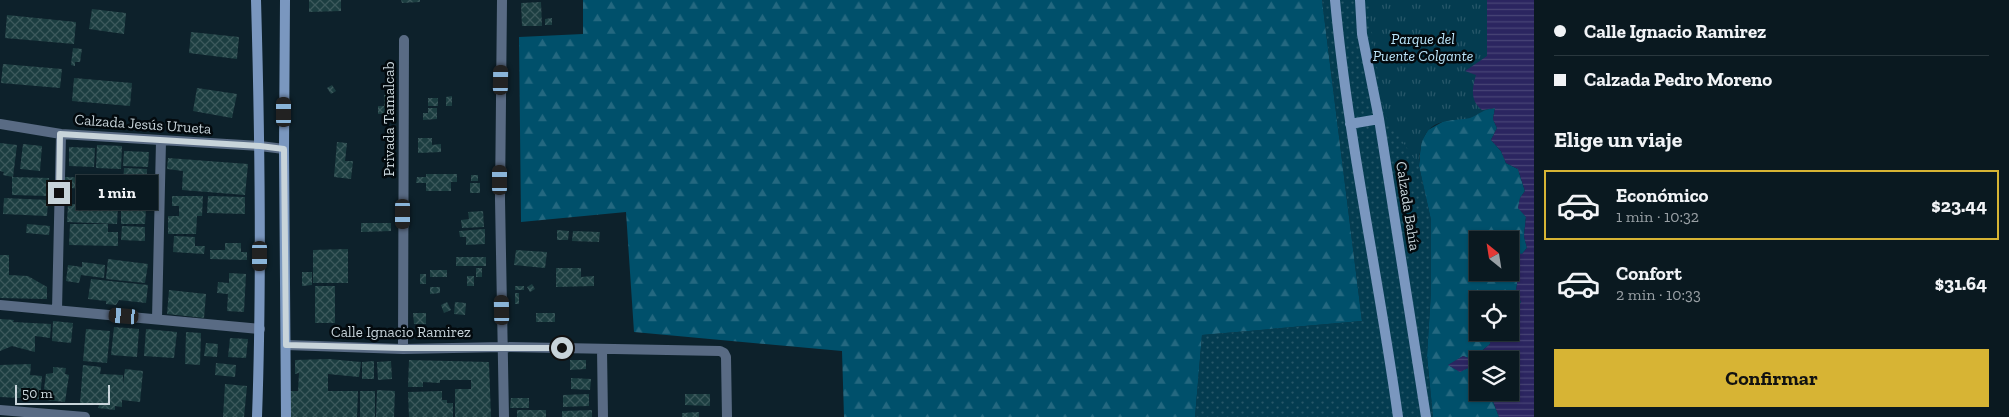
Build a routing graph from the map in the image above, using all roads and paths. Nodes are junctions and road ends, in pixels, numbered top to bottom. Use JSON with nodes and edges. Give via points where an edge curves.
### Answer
{"nodes":[{"id":1,"x":256,"y":0,"type":"edge"},
{"id":2,"x":285,"y":0,"type":"edge"},
{"id":3,"x":502,"y":0,"type":"edge"},
{"id":4,"x":1335,"y":0,"type":"edge"},
{"id":5,"x":1360,"y":0,"type":"edge"},
{"id":6,"x":404,"y":40,"type":"dead end"},
{"id":7,"x":1379,"y":119,"type":"junction"},
{"id":8,"x":0,"y":124,"type":"edge"},
{"id":9,"x":1350,"y":124,"type":"junction"},
{"id":10,"x":60,"y":134,"type":"junction"},
{"id":11,"x":161,"y":141,"type":"junction"},
{"id":12,"x":260,"y":146,"type":"junction"},
{"id":13,"x":284,"y":149,"type":"junction"},
{"id":14,"x":0,"y":306,"type":"edge"},
{"id":15,"x":57,"y":310,"type":"junction"},
{"id":16,"x":157,"y":319,"type":"junction"},
{"id":17,"x":260,"y":329,"type":"junction"},
{"id":18,"x":286,"y":345,"type":"junction"},
{"id":19,"x":503,"y":347,"type":"junction"},
{"id":20,"x":403,"y":348,"type":"junction"},
{"id":21,"x":602,"y":349,"type":"junction"},
{"id":22,"x":0,"y":410,"type":"edge"},
{"id":23,"x":85,"y":417,"type":"edge"},
{"id":24,"x":257,"y":417,"type":"edge"},
{"id":25,"x":286,"y":417,"type":"edge"},
{"id":26,"x":504,"y":417,"type":"edge"},
{"id":27,"x":603,"y":417,"type":"edge"},
{"id":28,"x":727,"y":417,"type":"edge"},
{"id":29,"x":1398,"y":417,"type":"edge"},
{"id":30,"x":1426,"y":417,"type":"edge"}],
"edges":[{"from":1,"to":12,"type":"main road"},
{"from":2,"to":13,"type":"main road"},
{"from":3,"to":19,"type":"street","via":[[500,199]]},
{"from":4,"to":9,"type":"main road"},
{"from":5,"to":7,"type":"main road","name":"Calzada Bahía","via":[[1362,34]]},
{"from":6,"to":20,"type":"street","name":"Privada Tamalcab"},
{"from":7,"to":9,"type":"main road"},
{"from":7,"to":30,"type":"main road","name":"Calzada Bahía"},
{"from":8,"to":10,"type":"street","name":"Calzada Jesús Urueta"},
{"from":9,"to":29,"type":"main road"},
{"from":10,"to":11,"type":"street","name":"Calzada Jesús Urueta"},
{"from":10,"to":15,"type":"street"},
{"from":11,"to":12,"type":"street","name":"Calzada Jesús Urueta"},
{"from":11,"to":16,"type":"street"},
{"from":12,"to":13,"type":"street","name":"Calzada Jesús Urueta"},
{"from":12,"to":17,"type":"main road"},
{"from":13,"to":18,"type":"main road"},
{"from":14,"to":15,"type":"street"},
{"from":15,"to":16,"type":"street"},
{"from":16,"to":17,"type":"street"},
{"from":17,"to":24,"type":"main road"},
{"from":18,"to":20,"type":"street","name":"Calle Ignacio Ramirez"},
{"from":18,"to":25,"type":"main road"},
{"from":19,"to":20,"type":"street","name":"Calle Ignacio Ramirez"},
{"from":19,"to":21,"type":"street","name":"Calle Ignacio Ramirez"},
{"from":19,"to":26,"type":"street"},
{"from":21,"to":27,"type":"street"},
{"from":21,"to":28,"type":"street","name":"Calle Ignacio Ramirez","via":[[724,353]]},
{"from":22,"to":23,"type":"street"}]}
